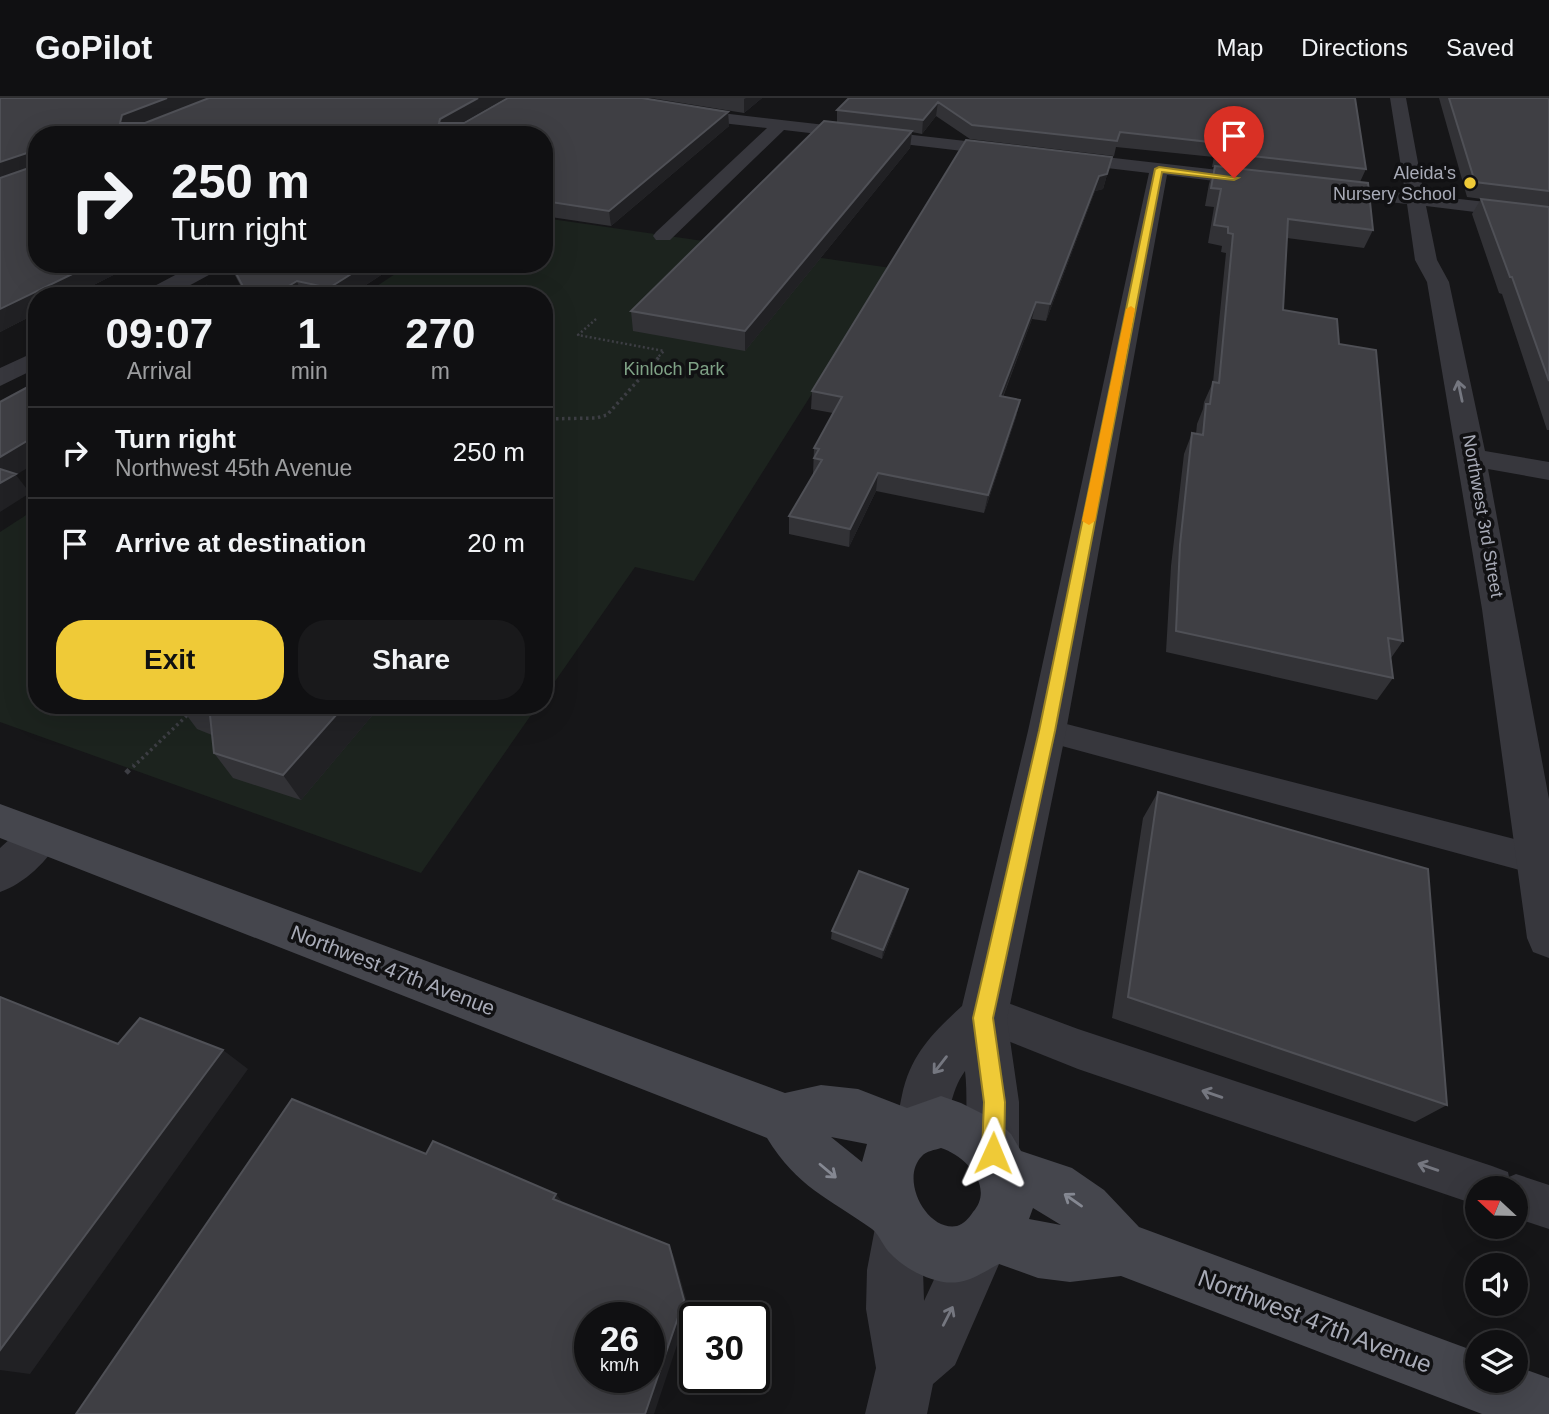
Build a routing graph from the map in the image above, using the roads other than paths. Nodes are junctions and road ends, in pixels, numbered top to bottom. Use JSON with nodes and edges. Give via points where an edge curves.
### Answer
{"nodes":[{"id":1,"x":609,"y":98,"type":"edge"},
{"id":2,"x":1398,"y":98,"type":"edge"},
{"id":3,"x":654,"y":102,"type":"edge"},
{"id":4,"x":780,"y":125,"type":"junction"},
{"id":5,"x":1159,"y":169,"type":"junction"},
{"id":6,"x":1278,"y":183,"type":"edge"},
{"id":7,"x":1305,"y":186,"type":"edge"},
{"id":8,"x":1416,"y":199,"type":"junction"},
{"id":9,"x":1549,"y":215,"type":"edge"},
{"id":10,"x":663,"y":236,"type":"dead end"},
{"id":11,"x":195,"y":273,"type":"edge"},
{"id":12,"x":170,"y":287,"type":"edge"},
{"id":13,"x":28,"y":363,"type":"edge"},
{"id":14,"x":0,"y":378,"type":"edge"},
{"id":15,"x":1474,"y":458,"type":"junction"},
{"id":16,"x":1549,"y":471,"type":"edge"},
{"id":17,"x":1047,"y":731,"type":"junction"},
{"id":18,"x":20,"y":829,"type":"edge"},
{"id":19,"x":1538,"y":860,"type":"junction"},
{"id":20,"x":0,"y":874,"type":"edge"},
{"id":21,"x":1549,"y":938,"type":"edge"},
{"id":22,"x":984,"y":1016,"type":"junction"},
{"id":23,"x":785,"y":1119,"type":"junction"},
{"id":24,"x":914,"y":1129,"type":"junction"},
{"id":25,"x":998,"y":1163,"type":"junction"},
{"id":26,"x":1465,"y":1179,"type":"edge"},
{"id":27,"x":1528,"y":1200,"type":"edge"},
{"id":28,"x":1549,"y":1207,"type":"edge"},
{"id":29,"x":896,"y":1218,"type":"junction"},
{"id":30,"x":985,"y":1241,"type":"junction"},
{"id":31,"x":1121,"y":1248,"type":"junction"},
{"id":32,"x":901,"y":1391,"type":"edge"},
{"id":33,"x":1549,"y":1409,"type":"edge"}],
"edges":[{"from":1,"to":3,"type":"street"},
{"from":2,"to":8,"type":"street","name":"Northwest 3rd Street"},
{"from":3,"to":4,"type":"street"},
{"from":4,"to":5,"type":"street"},
{"from":4,"to":10,"type":"street"},
{"from":5,"to":6,"type":"street"},
{"from":5,"to":17,"type":"street"},
{"from":7,"to":8,"type":"street"},
{"from":8,"to":9,"type":"street"},
{"from":15,"to":8,"type":"street","name":"Northwest 3rd Street","one_way":true,"via":[[1438,282],[1426,260]]},
{"from":11,"to":12,"type":"street"},
{"from":13,"to":14,"type":"street"},
{"from":15,"to":16,"type":"street"},
{"from":15,"to":19,"type":"street","name":"Northwest 3rd Street"},
{"from":17,"to":19,"type":"lane"},
{"from":17,"to":22,"type":"street"},
{"from":18,"to":20,"type":"street"},
{"from":18,"to":23,"type":"street","name":"Northwest 47th Avenue"},
{"from":19,"to":21,"type":"street","name":"Northwest 3rd Street"},
{"from":22,"to":24,"type":"street","one_way":true,"via":[[931,1076]]},
{"from":22,"to":25,"type":"street"},
{"from":26,"to":22,"type":"lane","one_way":true},
{"from":23,"to":24,"type":"street","name":"Northwest 47th Avenue","via":[[821,1110]]},
{"from":23,"to":29,"type":"street","name":"Northwest 47th Avenue","one_way":true,"via":[[801,1146],[834,1176]]},
{"from":24,"to":25,"type":"street","name":"Northwest 47th Avenue","via":[[940,1122],[960,1126],[979,1137]]},
{"from":24,"to":29,"type":"street","via":[[893,1148],[886,1167],[885,1188]]},
{"from":25,"to":30,"type":"street","via":[[1007,1194],[1004,1217]]},
{"from":31,"to":25,"type":"street","name":"Northwest 47th Avenue","one_way":true,"via":[[1085,1209],[1053,1187]]},
{"from":27,"to":28,"type":"lane"},
{"from":29,"to":30,"type":"street","name":"Northwest 47th Avenue","via":[[919,1243],[939,1252],[959,1254]]},
{"from":29,"to":32,"type":"street","via":[[895,1309]]},
{"from":30,"to":31,"type":"street","name":"Northwest 47th Avenue","via":[[1070,1254]]},
{"from":32,"to":30,"type":"street","one_way":true,"via":[[934,1345]]},
{"from":31,"to":33,"type":"street","name":"Northwest 47th Avenue"}]}
